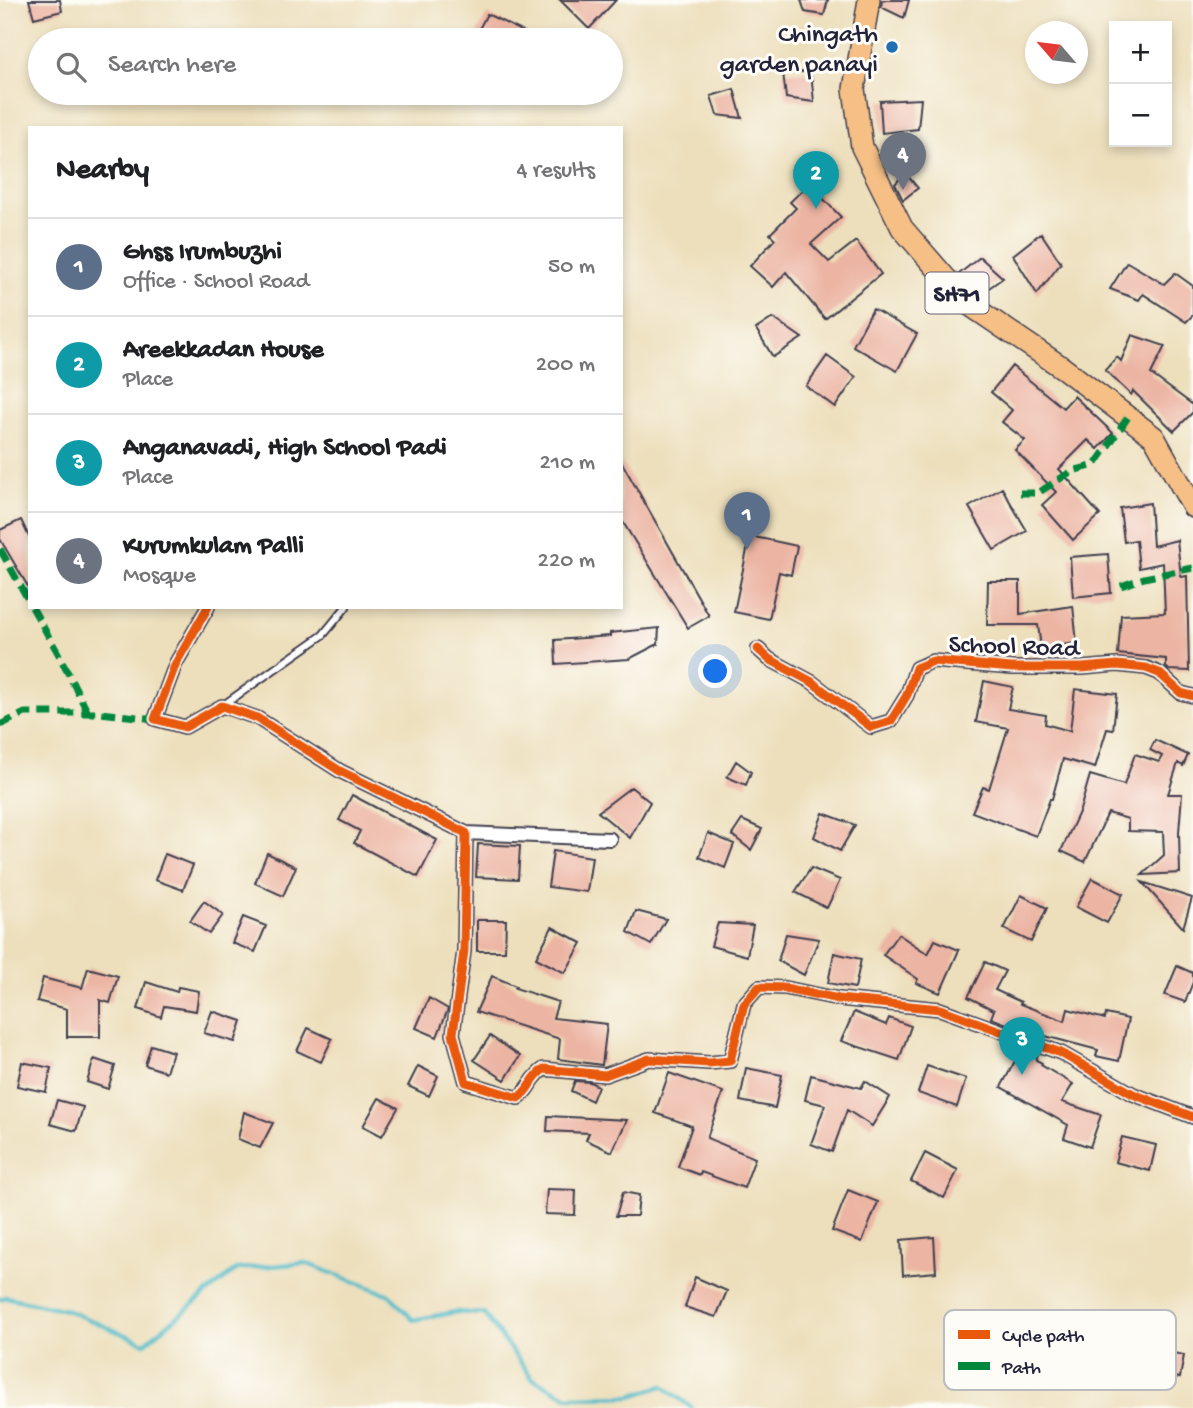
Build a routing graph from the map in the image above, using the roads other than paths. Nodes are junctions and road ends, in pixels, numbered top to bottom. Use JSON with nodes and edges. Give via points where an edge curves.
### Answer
{"nodes":[{"id":1,"x":869,"y":0,"type":"edge"},
{"id":2,"x":1193,"y":507,"type":"edge"},
{"id":3,"x":207,"y":609,"type":"edge"},
{"id":4,"x":344,"y":609,"type":"edge"},
{"id":5,"x":758,"y":649,"type":"dead end"},
{"id":6,"x":1193,"y":696,"type":"edge"},
{"id":7,"x":222,"y":706,"type":"junction"},
{"id":8,"x":466,"y":833,"type":"junction"},
{"id":9,"x":610,"y":839,"type":"dead end"},
{"id":10,"x":1193,"y":1117,"type":"edge"}],
"edges":[{"from":1,"to":2,"type":"main road","number":"SH71","via":[[854,89],[862,148],[902,228],[967,303],[1154,437]]},
{"from":3,"to":7,"type":"street","via":[[176,663],[155,719],[185,727]]},
{"from":4,"to":7,"type":"lane","via":[[323,635]]},
{"from":5,"to":6,"type":"street","name":"School Road","via":[[872,727],[891,721],[916,668],[933,661],[1012,668],[1146,667],[1181,693]]},
{"from":7,"to":8,"type":"street","via":[[257,718],[340,771]]},
{"from":8,"to":9,"type":"street"},
{"from":8,"to":10,"type":"street","via":[[464,951],[453,1034],[466,1082],[518,1098],[544,1069],[605,1075],[649,1059],[730,1061],[744,1004],[759,987],[785,988],[839,999],[940,1009],[1061,1054],[1133,1094]]}]}
